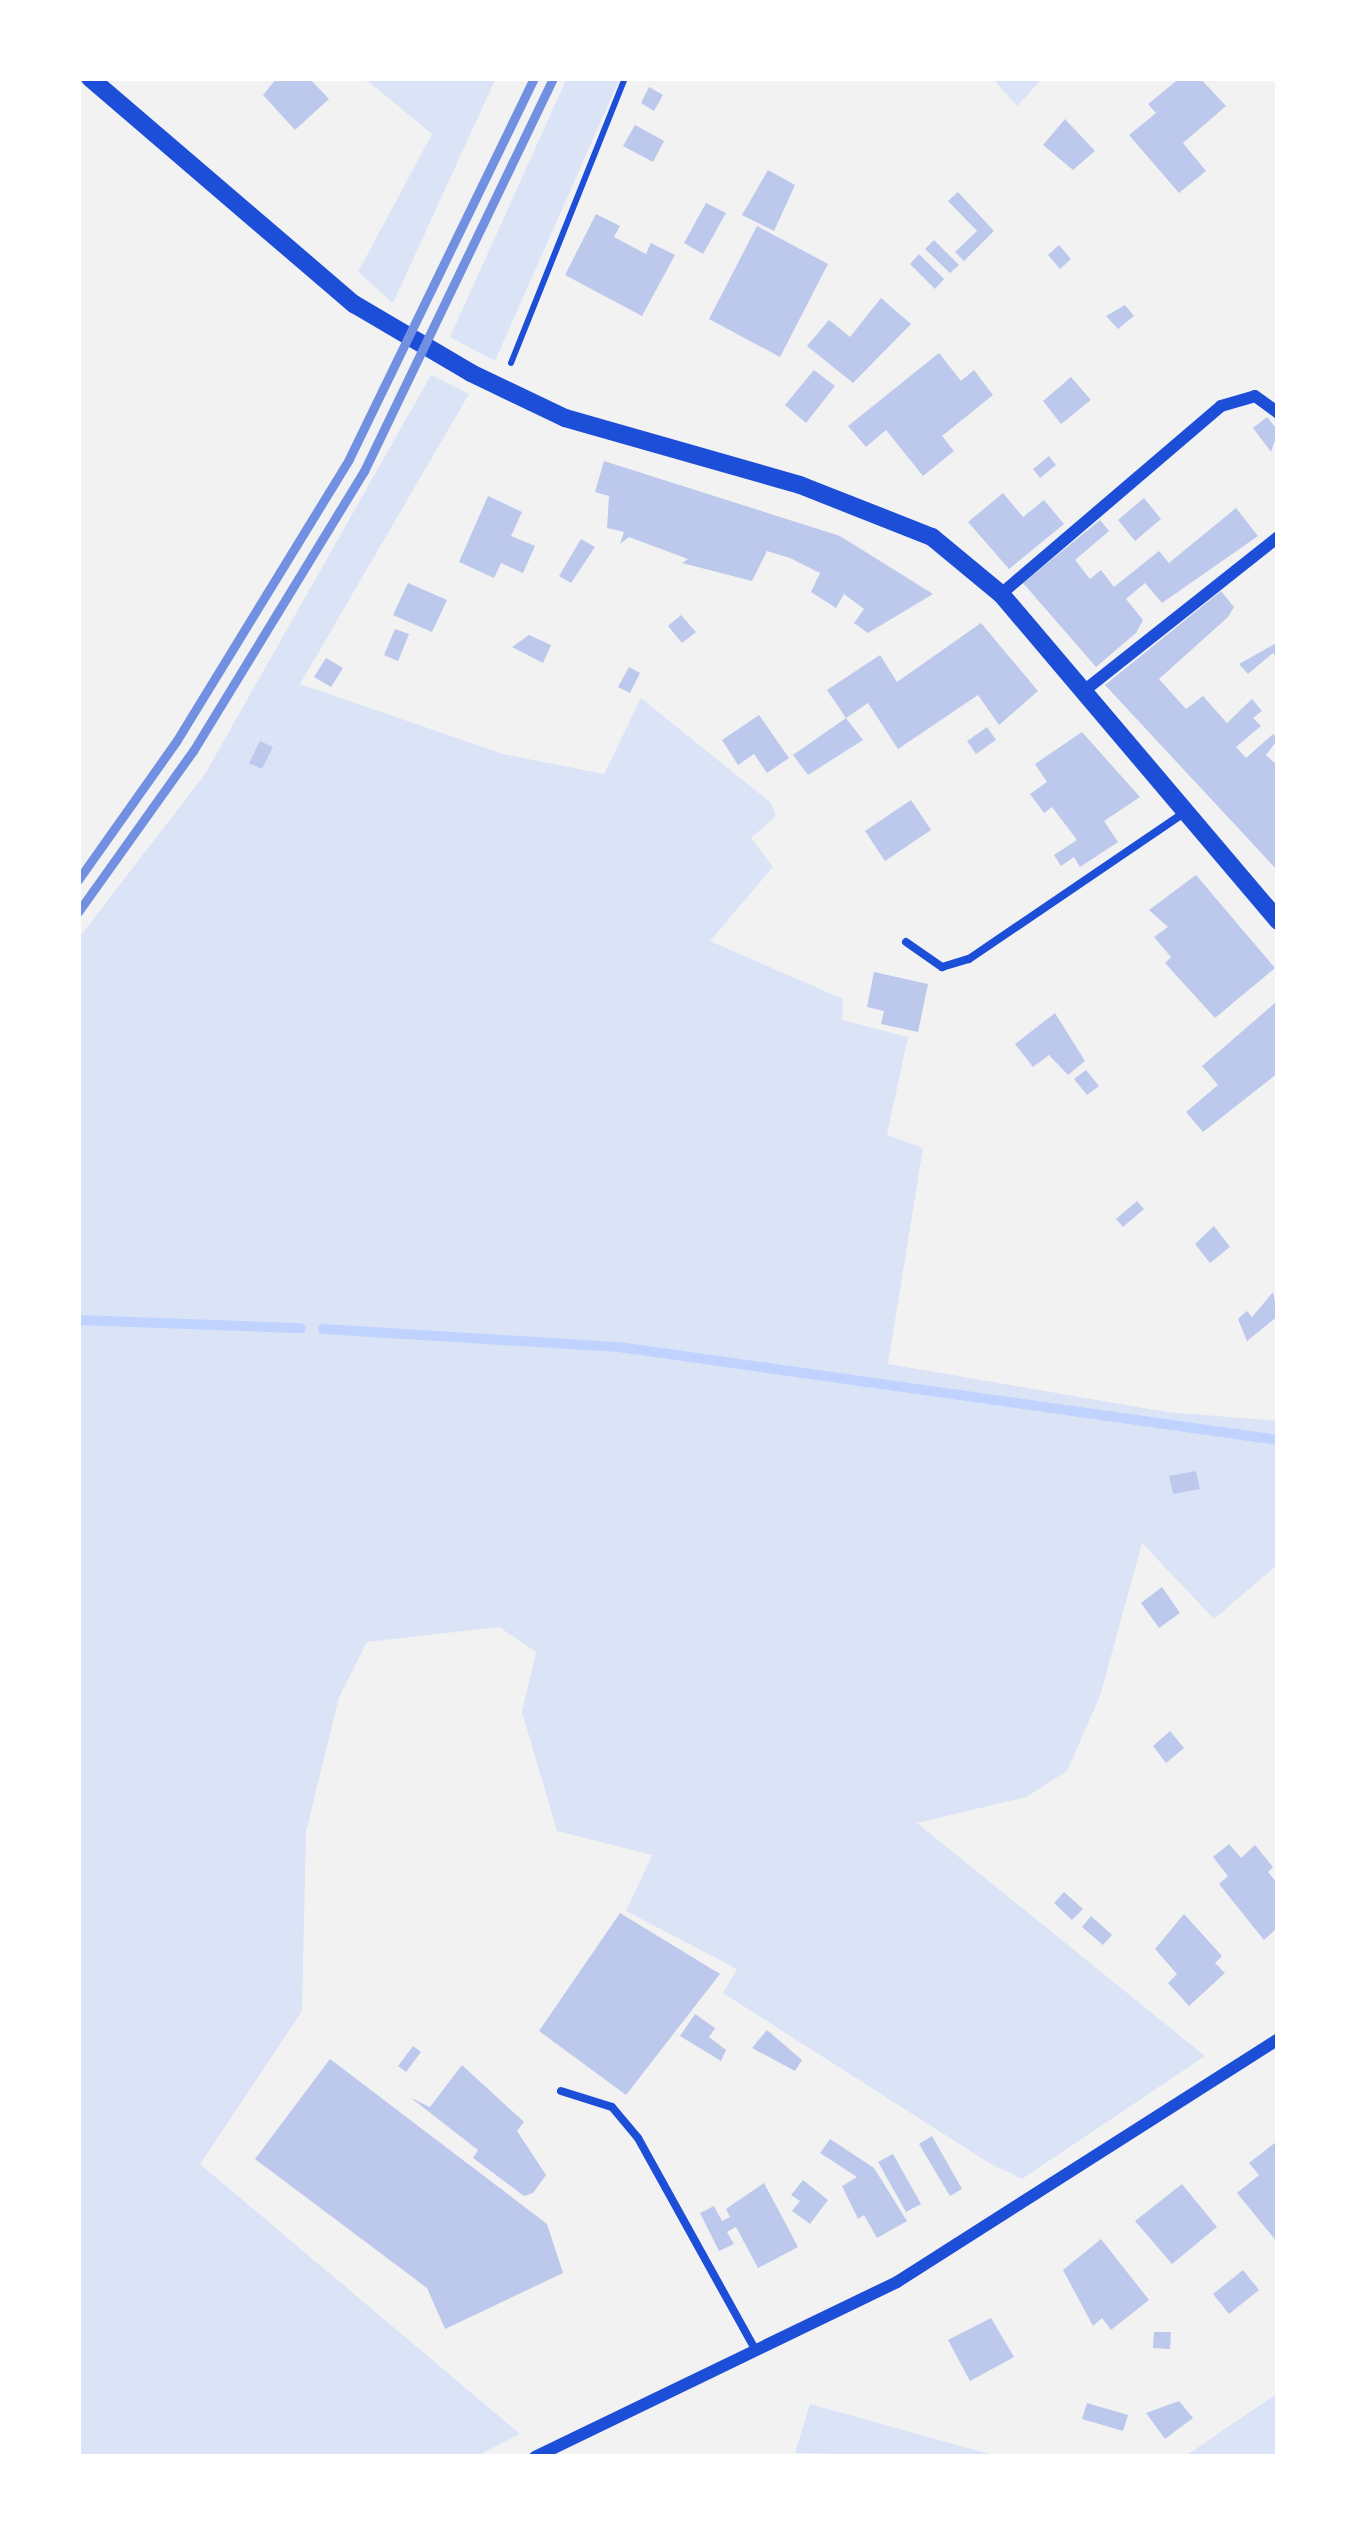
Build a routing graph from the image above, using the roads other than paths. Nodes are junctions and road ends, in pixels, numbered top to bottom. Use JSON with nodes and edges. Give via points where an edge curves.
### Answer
{"nodes":[{"id":1,"x":90,"y":78,"type":"edge"},
{"id":2,"x":1278,"y":413,"type":"edge"},
{"id":3,"x":1278,"y":537,"type":"edge"},
{"id":4,"x":1001,"y":594,"type":"junction"},
{"id":5,"x":1085,"y":690,"type":"junction"},
{"id":6,"x":1184,"y":813,"type":"junction"},
{"id":7,"x":1278,"y":921,"type":"edge"},
{"id":8,"x":906,"y":942,"type":"dead end"},
{"id":9,"x":1278,"y":2039,"type":"edge"},
{"id":10,"x":561,"y":2091,"type":"dead end"},
{"id":11,"x":757,"y":2351,"type":"junction"},
{"id":12,"x":535,"y":2457,"type":"edge"}],
"edges":[{"from":1,"to":4,"type":"street","via":[[354,304],[500,388],[565,418],[800,485],[932,537]]},
{"from":2,"to":4,"type":"street","via":[[1255,396],[1221,406]]},
{"from":3,"to":5,"type":"street"},
{"from":4,"to":5,"type":"street"},
{"from":5,"to":6,"type":"street"},
{"from":6,"to":7,"type":"street"},
{"from":6,"to":8,"type":"lane","via":[[969,959],[942,967]]},
{"from":9,"to":11,"type":"street","via":[[897,2282]]},
{"from":10,"to":11,"type":"lane","via":[[612,2107],[638,2138]]},
{"from":11,"to":12,"type":"street"}]}
